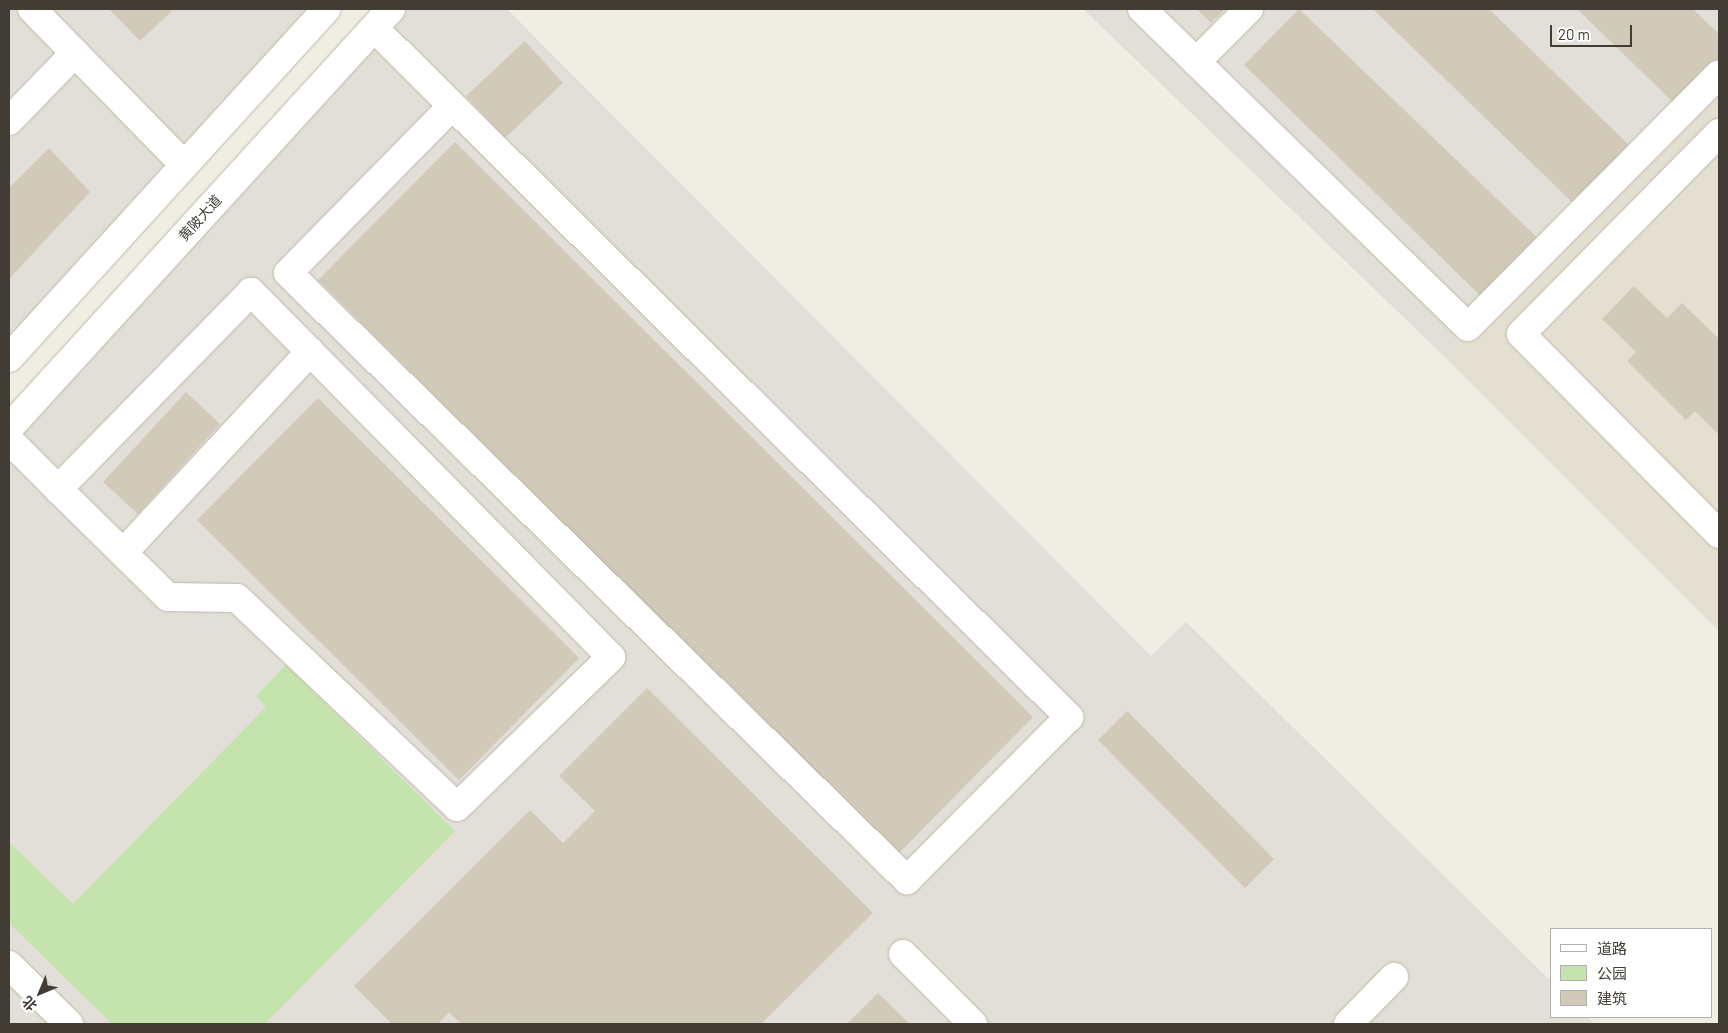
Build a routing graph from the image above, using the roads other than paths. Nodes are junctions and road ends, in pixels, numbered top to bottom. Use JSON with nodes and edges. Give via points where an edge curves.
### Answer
{"nodes":[{"id":1,"x":32,"y":9,"type":"edge"},
{"id":2,"x":326,"y":9,"type":"edge"},
{"id":3,"x":1142,"y":9,"type":"edge"},
{"id":4,"x":1249,"y":9,"type":"edge"},
{"id":5,"x":382,"y":18,"type":"edge"},
{"id":6,"x":75,"y":53,"type":"junction"},
{"id":7,"x":1196,"y":62,"type":"junction"},
{"id":8,"x":1719,"y":74,"type":"edge"},
{"id":9,"x":452,"y":106,"type":"junction"},
{"id":10,"x":9,"y":121,"type":"edge"},
{"id":11,"x":1719,"y":133,"type":"edge"},
{"id":12,"x":184,"y":165,"type":"junction"},
{"id":13,"x":310,"y":352,"type":"junction"},
{"id":14,"x":9,"y":358,"type":"edge"},
{"id":15,"x":9,"y":428,"type":"edge"},
{"id":16,"x":9,"y":440,"type":"edge"},
{"id":17,"x":58,"y":489,"type":"junction"},
{"id":18,"x":1719,"y":534,"type":"edge"},
{"id":19,"x":123,"y":552,"type":"junction"},
{"id":20,"x":903,"y":954,"type":"dead end"},
{"id":21,"x":9,"y":965,"type":"edge"},
{"id":22,"x":1394,"y":977,"type":"dead end"},
{"id":23,"x":69,"y":1024,"type":"edge"},
{"id":24,"x":973,"y":1024,"type":"edge"},
{"id":25,"x":1348,"y":1024,"type":"edge"}],
"edges":[{"from":1,"to":6,"type":"street"},
{"from":2,"to":12,"type":"street"},
{"from":3,"to":7,"type":"street"},
{"from":4,"to":7,"type":"street"},
{"from":5,"to":9,"type":"street"},
{"from":5,"to":15,"type":"street","name":"黄陂大道"},
{"from":6,"to":10,"type":"street"},
{"from":6,"to":12,"type":"street"},
{"from":7,"to":8,"type":"street","via":[[1468,327]]},
{"from":9,"to":9,"type":"street","via":[[1069,718],[907,880],[288,273]]},
{"from":11,"to":18,"type":"street","via":[[1521,334]]},
{"from":12,"to":14,"type":"street"},
{"from":13,"to":17,"type":"street","via":[[251,292]]},
{"from":13,"to":19,"type":"street"},
{"from":13,"to":19,"type":"street","via":[[611,657],[457,807],[237,598],[168,597]]},
{"from":16,"to":17,"type":"street"},
{"from":17,"to":19,"type":"street"},
{"from":20,"to":24,"type":"street"},
{"from":21,"to":23,"type":"street"},
{"from":22,"to":25,"type":"street"}]}
